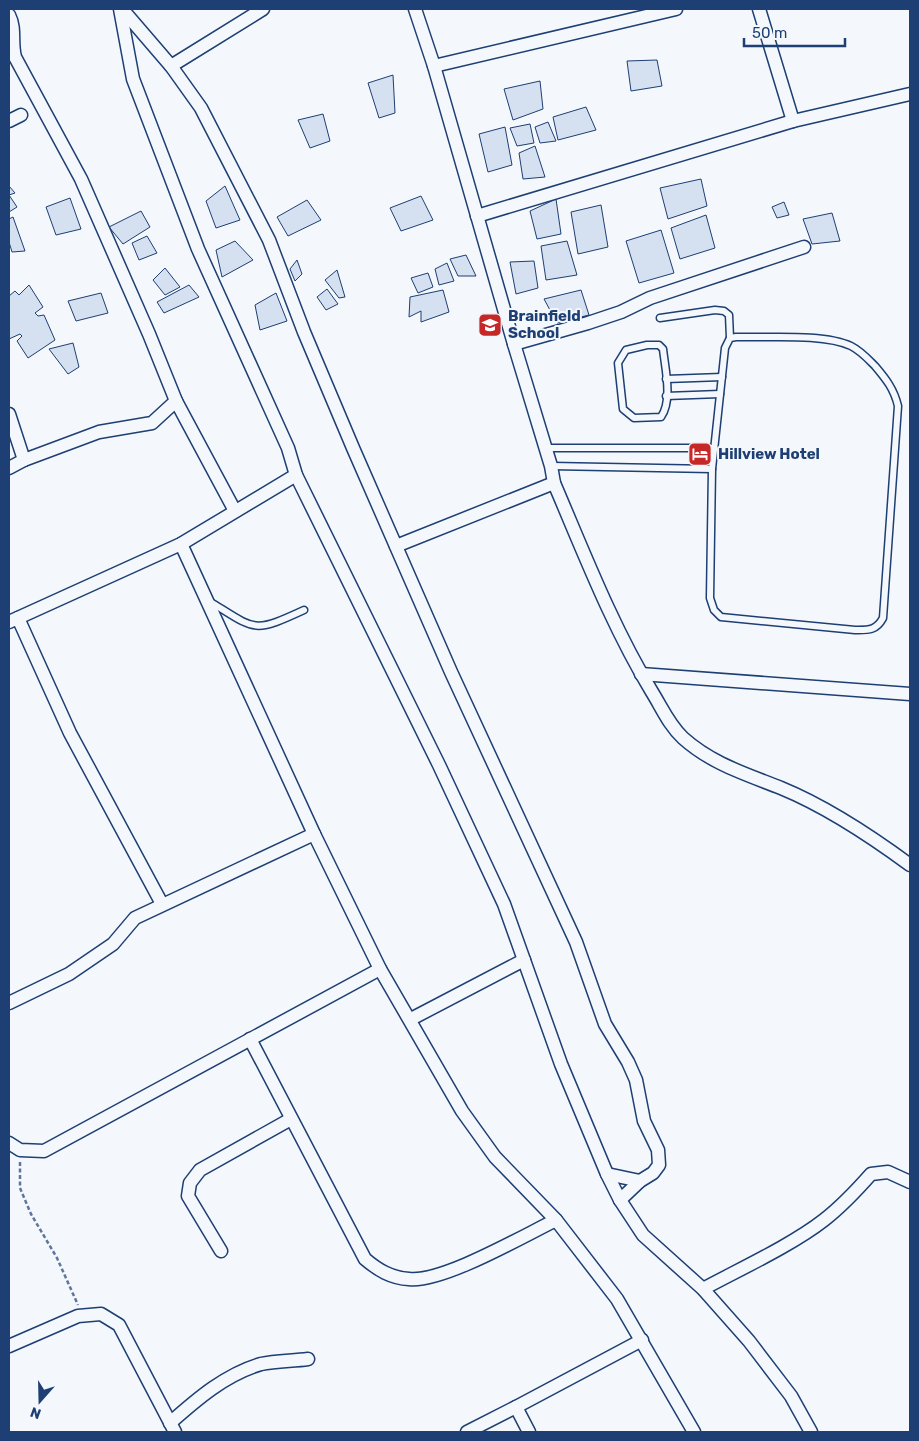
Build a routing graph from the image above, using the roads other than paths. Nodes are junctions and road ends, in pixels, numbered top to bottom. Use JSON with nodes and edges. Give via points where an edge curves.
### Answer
{"nodes":[{"id":1,"x":121,"y":9,"type":"edge"},
{"id":2,"x":263,"y":9,"type":"edge"},
{"id":3,"x":415,"y":9,"type":"edge"},
{"id":4,"x":676,"y":9,"type":"edge"},
{"id":5,"x":759,"y":9,"type":"edge"},
{"id":6,"x":9,"y":15,"type":"edge"},
{"id":7,"x":171,"y":66,"type":"junction"},
{"id":8,"x":434,"y":66,"type":"junction"},
{"id":9,"x":910,"y":94,"type":"edge"},
{"id":10,"x":21,"y":115,"type":"dead end"},
{"id":11,"x":9,"y":121,"type":"edge"},
{"id":12,"x":793,"y":121,"type":"junction"},
{"id":13,"x":477,"y":216,"type":"junction"},
{"id":14,"x":804,"y":247,"type":"dead end"},
{"id":15,"x":660,"y":318,"type":"dead end"},
{"id":16,"x":730,"y":338,"type":"junction"},
{"id":17,"x":514,"y":344,"type":"junction"},
{"id":18,"x":722,"y":377,"type":"junction"},
{"id":19,"x":666,"y":379,"type":"junction"},
{"id":20,"x":720,"y":394,"type":"junction"},
{"id":21,"x":666,"y":396,"type":"junction"},
{"id":22,"x":176,"y":401,"type":"junction"},
{"id":23,"x":9,"y":414,"type":"edge"},
{"id":24,"x":545,"y":448,"type":"junction"},
{"id":25,"x":714,"y":448,"type":"junction"},
{"id":26,"x":24,"y":460,"type":"junction"},
{"id":27,"x":551,"y":466,"type":"junction"},
{"id":28,"x":9,"y":468,"type":"edge"},
{"id":29,"x":712,"y":469,"type":"junction"},
{"id":30,"x":296,"y":475,"type":"junction"},
{"id":31,"x":554,"y":483,"type":"junction"},
{"id":32,"x":234,"y":511,"type":"junction"},
{"id":33,"x":181,"y":544,"type":"junction"},
{"id":34,"x":396,"y":546,"type":"junction"},
{"id":35,"x":206,"y":598,"type":"junction"},
{"id":36,"x":304,"y":610,"type":"dead end"},
{"id":37,"x":13,"y":620,"type":"edge"},
{"id":38,"x":641,"y":674,"type":"junction"},
{"id":39,"x":910,"y":694,"type":"edge"},
{"id":40,"x":314,"y":834,"type":"junction"},
{"id":41,"x":910,"y":866,"type":"edge"},
{"id":42,"x":162,"y":904,"type":"junction"},
{"id":43,"x":524,"y":960,"type":"junction"},
{"id":44,"x":380,"y":969,"type":"junction"},
{"id":45,"x":9,"y":1003,"type":"edge"},
{"id":46,"x":411,"y":1020,"type":"junction"},
{"id":47,"x":250,"y":1039,"type":"junction"},
{"id":48,"x":292,"y":1119,"type":"junction"},
{"id":49,"x":9,"y":1142,"type":"edge"},
{"id":50,"x":606,"y":1174,"type":"junction"},
{"id":51,"x":640,"y":1182,"type":"junction"},
{"id":52,"x":910,"y":1182,"type":"edge"},
{"id":53,"x":620,"y":1200,"type":"junction"},
{"id":54,"x":556,"y":1220,"type":"junction"},
{"id":55,"x":221,"y":1251,"type":"dead end"},
{"id":56,"x":703,"y":1289,"type":"junction"},
{"id":57,"x":642,"y":1340,"type":"junction"},
{"id":58,"x":9,"y":1346,"type":"edge"},
{"id":59,"x":308,"y":1359,"type":"dead end"},
{"id":60,"x":516,"y":1407,"type":"junction"},
{"id":61,"x":173,"y":1428,"type":"edge"},
{"id":62,"x":467,"y":1432,"type":"edge"},
{"id":63,"x":529,"y":1432,"type":"edge"},
{"id":64,"x":694,"y":1432,"type":"edge"},
{"id":65,"x":811,"y":1432,"type":"edge"}],
"edges":[{"from":1,"to":7,"type":"street"},
{"from":1,"to":30,"type":"street","via":[[133,78],[198,249],[288,448]]},
{"from":2,"to":7,"type":"street"},
{"from":3,"to":8,"type":"street"},
{"from":4,"to":8,"type":"street"},
{"from":5,"to":12,"type":"street"},
{"from":6,"to":22,"type":"street","via":[[14,32],[12,47],[15,57],[81,179]]},
{"from":7,"to":34,"type":"street","via":[[201,108],[269,240],[304,332]]},
{"from":8,"to":13,"type":"street"},
{"from":9,"to":12,"type":"street"},
{"from":10,"to":11,"type":"street"},
{"from":12,"to":13,"type":"street"},
{"from":13,"to":17,"type":"street"},
{"from":14,"to":17,"type":"street","via":[[650,298],[622,312]]},
{"from":15,"to":16,"type":"lane","via":[[724,311],[729,315]]},
{"from":16,"to":18,"type":"lane","via":[[725,348]]},
{"from":16,"to":29,"type":"lane","via":[[825,340],[851,346],[863,353],[894,392],[898,406],[883,618],[878,626],[870,630],[855,630],[744,620],[721,617],[716,613],[710,598]]},
{"from":17,"to":24,"type":"street"},
{"from":18,"to":19,"type":"lane"},
{"from":18,"to":20,"type":"lane"},
{"from":19,"to":21,"type":"lane"},
{"from":19,"to":21,"type":"lane","via":[[664,349],[659,345],[626,350],[621,356],[618,373],[626,414],[634,418],[661,417],[665,411]]},
{"from":20,"to":21,"type":"lane"},
{"from":20,"to":25,"type":"lane"},
{"from":22,"to":26,"type":"street","via":[[152,423],[99,432]]},
{"from":22,"to":32,"type":"street"},
{"from":23,"to":26,"type":"street"},
{"from":24,"to":25,"type":"lane"},
{"from":24,"to":27,"type":"street"},
{"from":25,"to":29,"type":"lane"},
{"from":26,"to":28,"type":"street"},
{"from":27,"to":29,"type":"lane"},
{"from":27,"to":31,"type":"street"},
{"from":30,"to":32,"type":"street"},
{"from":30,"to":43,"type":"street","via":[[439,764],[504,904]]},
{"from":31,"to":34,"type":"street"},
{"from":31,"to":38,"type":"street","via":[[620,636]]},
{"from":32,"to":33,"type":"street"},
{"from":33,"to":35,"type":"street"},
{"from":33,"to":37,"type":"street"},
{"from":34,"to":51,"type":"street","via":[[576,942],[605,1024],[633,1074],[644,1122],[658,1150],[659,1164]]},
{"from":35,"to":36,"type":"lane","via":[[248,625],[262,627]]},
{"from":35,"to":40,"type":"street"},
{"from":37,"to":42,"type":"street"},
{"from":38,"to":39,"type":"street"},
{"from":38,"to":41,"type":"street","via":[[667,720],[683,738],[710,758],[741,774],[782,788],[821,809],[884,846]]},
{"from":40,"to":42,"type":"street"},
{"from":40,"to":44,"type":"street"},
{"from":42,"to":45,"type":"street","via":[[135,918],[113,944],[70,974]]},
{"from":43,"to":46,"type":"street"},
{"from":43,"to":50,"type":"street","via":[[561,1064]]},
{"from":44,"to":46,"type":"street"},
{"from":44,"to":47,"type":"street"},
{"from":46,"to":54,"type":"street","via":[[462,1111],[495,1157]]},
{"from":47,"to":48,"type":"street"},
{"from":47,"to":49,"type":"street","via":[[44,1151],[20,1150]]},
{"from":48,"to":54,"type":"street","via":[[365,1259],[382,1273],[410,1280],[442,1275]]},
{"from":48,"to":55,"type":"street","via":[[200,1170],[190,1183],[188,1196]]},
{"from":50,"to":51,"type":"street"},
{"from":50,"to":53,"type":"street"},
{"from":51,"to":53,"type":"street"},
{"from":52,"to":56,"type":"street","via":[[888,1172],[871,1174],[822,1222]]},
{"from":53,"to":56,"type":"street","via":[[643,1235]]},
{"from":54,"to":57,"type":"street","via":[[618,1299]]},
{"from":56,"to":65,"type":"street","via":[[791,1396]]},
{"from":57,"to":60,"type":"street"},
{"from":57,"to":64,"type":"street"},
{"from":58,"to":61,"type":"street","via":[[78,1316],[101,1314],[119,1325]]},
{"from":59,"to":61,"type":"street","via":[[262,1364],[236,1374],[200,1397]]},
{"from":60,"to":62,"type":"street"},
{"from":60,"to":63,"type":"street"}]}
